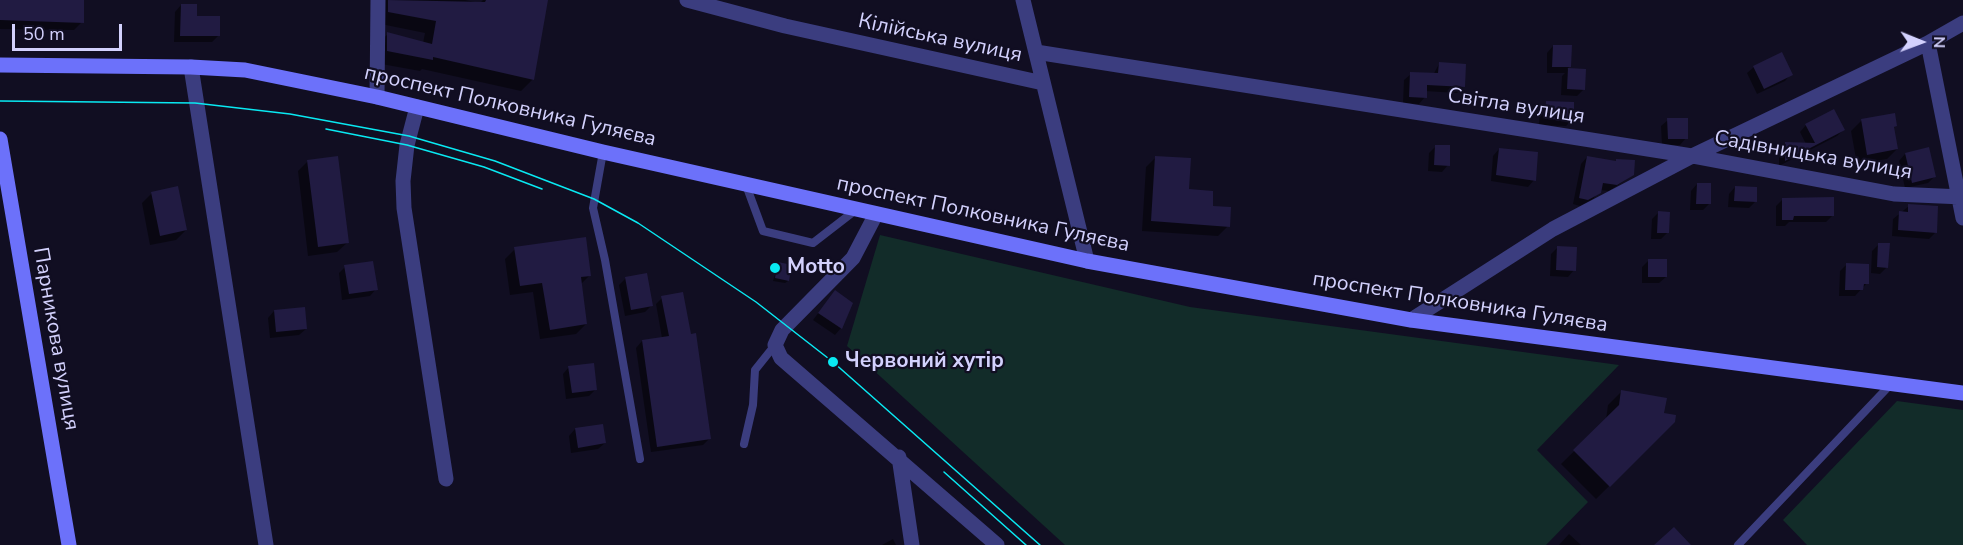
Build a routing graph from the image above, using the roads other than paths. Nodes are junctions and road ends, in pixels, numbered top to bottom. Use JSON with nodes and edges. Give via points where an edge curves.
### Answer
{"nodes":[{"id":1,"x":378,"y":0,"type":"edge"},
{"id":2,"x":687,"y":0,"type":"edge"},
{"id":3,"x":1023,"y":0,"type":"edge"},
{"id":4,"x":1963,"y":23,"type":"edge"},
{"id":5,"x":1928,"y":43,"type":"junction"},
{"id":6,"x":1036,"y":52,"type":"junction"},
{"id":7,"x":0,"y":65,"type":"edge"},
{"id":8,"x":191,"y":67,"type":"junction"},
{"id":9,"x":1043,"y":83,"type":"junction"},
{"id":10,"x":378,"y":97,"type":"junction"},
{"id":11,"x":417,"y":107,"type":"junction"},
{"id":12,"x":0,"y":139,"type":"edge"},
{"id":13,"x":603,"y":152,"type":"junction"},
{"id":14,"x":1692,"y":156,"type":"junction"},
{"id":15,"x":745,"y":184,"type":"junction"},
{"id":16,"x":1961,"y":197,"type":"edge"},
{"id":17,"x":857,"y":209,"type":"junction"},
{"id":18,"x":876,"y":214,"type":"junction"},
{"id":19,"x":1963,"y":219,"type":"edge"},
{"id":20,"x":1087,"y":261,"type":"junction"},
{"id":21,"x":1411,"y":320,"type":"junction"},
{"id":22,"x":775,"y":345,"type":"junction"},
{"id":23,"x":1891,"y":384,"type":"junction"},
{"id":24,"x":1963,"y":393,"type":"edge"},
{"id":25,"x":744,"y":444,"type":"dead end"},
{"id":26,"x":898,"y":457,"type":"junction"},
{"id":27,"x":640,"y":459,"type":"dead end"},
{"id":28,"x":446,"y":479,"type":"dead end"},
{"id":29,"x":69,"y":545,"type":"edge"},
{"id":30,"x":266,"y":545,"type":"edge"},
{"id":31,"x":912,"y":545,"type":"edge"},
{"id":32,"x":997,"y":545,"type":"edge"},
{"id":33,"x":1738,"y":545,"type":"edge"}],
"edges":[{"from":1,"to":10,"type":"street"},
{"from":2,"to":9,"type":"street","name":"Кілійська вулиця","via":[[785,26]]},
{"from":3,"to":6,"type":"street"},
{"from":4,"to":5,"type":"street"},
{"from":5,"to":14,"type":"street"},
{"from":5,"to":16,"type":"street"},
{"from":6,"to":9,"type":"street"},
{"from":6,"to":14,"type":"street","name":"Світла вулиця"},
{"from":7,"to":8,"type":"main road","name":"проспект Полковника Гуляєва"},
{"from":8,"to":10,"type":"main road","name":"проспект Полковника Гуляєва","via":[[244,70]]},
{"from":8,"to":30,"type":"street"},
{"from":9,"to":20,"type":"street"},
{"from":10,"to":11,"type":"main road","name":"проспект Полковника Гуляєва"},
{"from":11,"to":13,"type":"main road","name":"проспект Полковника Гуляєва"},
{"from":11,"to":28,"type":"street","via":[[406,145],[404,207]]},
{"from":12,"to":29,"type":"main road","name":"Парникова вулиця"},
{"from":13,"to":15,"type":"main road","name":"проспект Полковника Гуляєва"},
{"from":13,"to":27,"type":"lane","via":[[593,208]]},
{"from":14,"to":16,"type":"street","name":"Садівницька вулиця","via":[[1894,194]]},
{"from":14,"to":21,"type":"street","via":[[1554,229]]},
{"from":15,"to":17,"type":"main road","name":"проспект Полковника Гуляєва"},
{"from":15,"to":17,"type":"lane","via":[[764,231],[813,243]]},
{"from":16,"to":19,"type":"street"},
{"from":17,"to":18,"type":"main road","name":"проспект Полковника Гуляєва"},
{"from":18,"to":20,"type":"main road","name":"проспект Полковника Гуляєва"},
{"from":18,"to":22,"type":"street","via":[[853,258],[782,330]]},
{"from":20,"to":21,"type":"main road","name":"проспект Полковника Гуляєва"},
{"from":21,"to":23,"type":"main road","name":"проспект Полковника Гуляєва"},
{"from":22,"to":25,"type":"lane","via":[[755,370],[753,405]]},
{"from":22,"to":26,"type":"street","via":[[781,358]]},
{"from":23,"to":24,"type":"main road","name":"проспект Полковника Гуляєва"},
{"from":23,"to":33,"type":"lane"},
{"from":26,"to":31,"type":"street"},
{"from":26,"to":32,"type":"street"}]}
